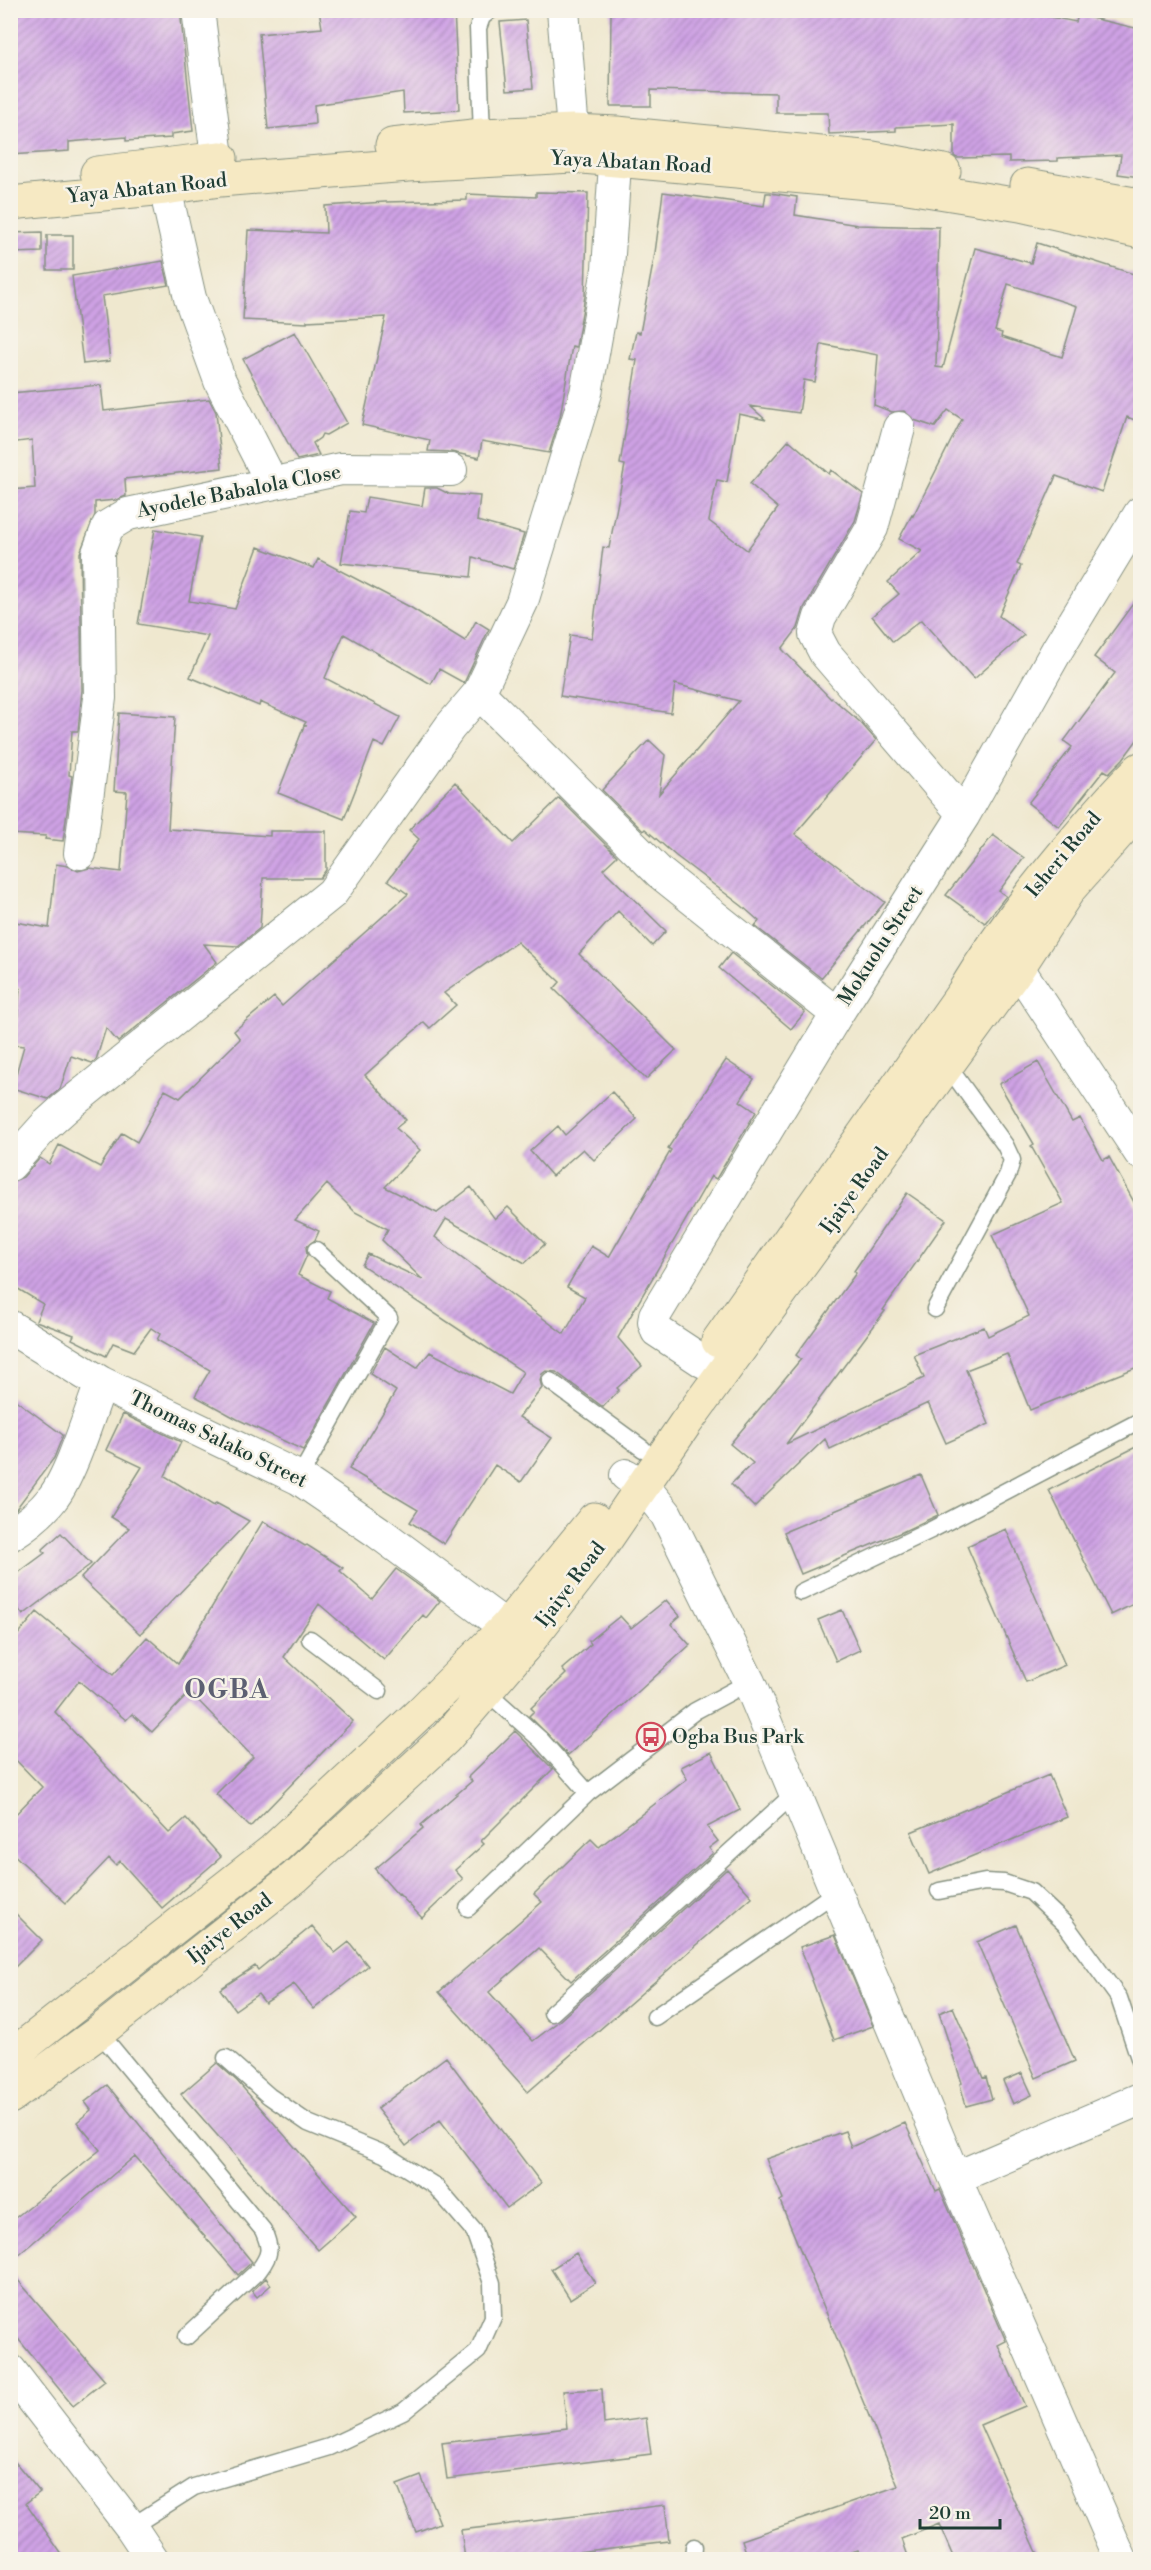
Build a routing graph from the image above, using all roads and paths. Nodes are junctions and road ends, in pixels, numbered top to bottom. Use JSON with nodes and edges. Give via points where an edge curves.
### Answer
{"nodes":[{"id":1,"x":198,"y":10,"type":"edge"},
{"id":2,"x":491,"y":10,"type":"edge"},
{"id":3,"x":563,"y":10,"type":"edge"},
{"id":4,"x":482,"y":135,"type":"junction"},
{"id":5,"x":572,"y":144,"type":"junction"},
{"id":6,"x":616,"y":146,"type":"junction"},
{"id":7,"x":218,"y":169,"type":"junction"},
{"id":8,"x":10,"y":183,"type":"edge"},
{"id":9,"x":165,"y":188,"type":"junction"},
{"id":10,"x":10,"y":203,"type":"edge"},
{"id":11,"x":1140,"y":205,"type":"edge"},
{"id":12,"x":1140,"y":232,"type":"edge"},
{"id":13,"x":899,"y":428,"type":"dead end"},
{"id":14,"x":451,"y":470,"type":"dead end"},
{"id":15,"x":272,"y":483,"type":"junction"},
{"id":16,"x":1140,"y":513,"type":"edge"},
{"id":17,"x":479,"y":693,"type":"junction"},
{"id":18,"x":1140,"y":769,"type":"edge"},
{"id":19,"x":1140,"y":809,"type":"edge"},
{"id":20,"x":964,"y":815,"type":"junction"},
{"id":21,"x":80,"y":853,"type":"dead end"},
{"id":22,"x":992,"y":945,"type":"junction"},
{"id":23,"x":1018,"y":968,"type":"junction"},
{"id":24,"x":837,"y":1014,"type":"junction"},
{"id":25,"x":947,"y":1065,"type":"junction"},
{"id":26,"x":1140,"y":1153,"type":"edge"},
{"id":27,"x":10,"y":1165,"type":"edge"},
{"id":28,"x":316,"y":1250,"type":"dead end"},
{"id":29,"x":935,"y":1309,"type":"dead end"},
{"id":30,"x":10,"y":1327,"type":"edge"},
{"id":31,"x":704,"y":1362,"type":"junction"},
{"id":32,"x":550,"y":1381,"type":"dead end"},
{"id":33,"x":101,"y":1383,"type":"junction"},
{"id":34,"x":1140,"y":1421,"type":"edge"},
{"id":35,"x":637,"y":1470,"type":"junction"},
{"id":36,"x":299,"y":1478,"type":"junction"},
{"id":37,"x":10,"y":1535,"type":"edge"},
{"id":38,"x":801,"y":1592,"type":"dead end"},
{"id":39,"x":514,"y":1637,"type":"junction"},
{"id":40,"x":310,"y":1639,"type":"dead end"},
{"id":41,"x":749,"y":1682,"type":"junction"},
{"id":42,"x":379,"y":1691,"type":"dead end"},
{"id":43,"x":486,"y":1691,"type":"junction"},
{"id":44,"x":795,"y":1793,"type":"junction"},
{"id":45,"x":588,"y":1794,"type":"junction"},
{"id":46,"x":939,"y":1891,"type":"dead end"},
{"id":47,"x":836,"y":1892,"type":"junction"},
{"id":48,"x":468,"y":1908,"type":"dead end"},
{"id":49,"x":552,"y":2013,"type":"dead end"},
{"id":50,"x":655,"y":2018,"type":"dead end"},
{"id":51,"x":99,"y":2032,"type":"junction"},
{"id":52,"x":10,"y":2057,"type":"edge"},
{"id":53,"x":226,"y":2058,"type":"dead end"},
{"id":54,"x":1140,"y":2061,"type":"edge"},
{"id":55,"x":10,"y":2097,"type":"edge"},
{"id":56,"x":1140,"y":2099,"type":"edge"},
{"id":57,"x":955,"y":2178,"type":"junction"},
{"id":58,"x":186,"y":2337,"type":"dead end"},
{"id":59,"x":10,"y":2370,"type":"edge"},
{"id":60,"x":131,"y":2527,"type":"junction"},
{"id":61,"x":153,"y":2559,"type":"edge"},
{"id":62,"x":1121,"y":2559,"type":"edge"}],
"edges":[{"from":1,"to":7,"type":"street"},
{"from":2,"to":4,"type":"lane","via":[[477,28]]},
{"from":3,"to":5,"type":"street"},
{"from":4,"to":5,"type":"main road","name":"Yaya Abatan Road"},
{"from":4,"to":7,"type":"main road","name":"Yaya Abatan Road"},
{"from":5,"to":6,"type":"main road","name":"Yaya Abatan Road"},
{"from":5,"to":7,"type":"main road","name":"Yaya Abatan Road","via":[[408,165]]},
{"from":6,"to":11,"type":"main road","name":"Yaya Abatan Road","via":[[873,158]]},
{"from":6,"to":12,"type":"main road","name":"Yaya Abatan Road","via":[[1020,205]]},
{"from":6,"to":17,"type":"street","via":[[608,269],[586,393],[522,602]]},
{"from":7,"to":8,"type":"main road","name":"Yaya Abatan Road"},
{"from":7,"to":9,"type":"main road","name":"Yaya Abatan Road"},
{"from":9,"to":10,"type":"main road","name":"Yaya Abatan Road"},
{"from":9,"to":15,"type":"street","via":[[190,298],[220,381]]},
{"from":13,"to":20,"type":"street","via":[[872,528],[820,617],[815,634],[825,653]]},
{"from":14,"to":15,"type":"street","name":"Ayodele Babalola Close","via":[[341,469]]},
{"from":15,"to":21,"type":"street","name":"Ayodele Babalola Close","via":[[128,514],[108,526],[98,553],[100,698]]},
{"from":16,"to":20,"type":"street","name":"Mokuolu Street"},
{"from":17,"to":24,"type":"street","via":[[660,873]]},
{"from":17,"to":27,"type":"street","via":[[450,727],[332,893],[65,1108]]},
{"from":18,"to":22,"type":"main road","name":"Isheri Road","via":[[1049,870]]},
{"from":19,"to":23,"type":"main road","name":"Isheri Road","via":[[1070,888]]},
{"from":20,"to":24,"type":"street","name":"Mokuolu Street"},
{"from":22,"to":23,"type":"street"},
{"from":22,"to":31,"type":"main road","name":"Ijaiye Road","via":[[963,993]]},
{"from":23,"to":25,"type":"main road","name":"Ijaiye Road"},
{"from":23,"to":26,"type":"street"},
{"from":24,"to":31,"type":"street","name":"Mokuolu Street","via":[[656,1315],[657,1331]]},
{"from":25,"to":29,"type":"lane","via":[[1012,1160]]},
{"from":25,"to":35,"type":"main road","name":"Ijaiye Road","via":[[685,1424]]},
{"from":28,"to":36,"type":"lane","via":[[389,1318]]},
{"from":30,"to":33,"type":"street","name":"Thomas Salako Street"},
{"from":31,"to":35,"type":"main road","name":"Ijaiye Road"},
{"from":32,"to":35,"type":"lane"},
{"from":33,"to":36,"type":"street","name":"Thomas Salako Street"},
{"from":33,"to":37,"type":"street","via":[[54,1497],[27,1525]]},
{"from":34,"to":38,"type":"lane","via":[[942,1525]]},
{"from":35,"to":39,"type":"main road","name":"Ijaiye Road","via":[[594,1557]]},
{"from":35,"to":41,"type":"street","via":[[666,1514]]},
{"from":36,"to":39,"type":"street","name":"Thomas Salako Street","via":[[378,1532]]},
{"from":39,"to":43,"type":"main road","name":"Ijaiye Road"},
{"from":39,"to":52,"type":"main road","name":"Ijaiye Road","via":[[421,1712],[272,1851]]},
{"from":40,"to":42,"type":"lane"},
{"from":41,"to":44,"type":"street"},
{"from":41,"to":45,"type":"lane","via":[[695,1711]]},
{"from":43,"to":45,"type":"lane","via":[[541,1740]]},
{"from":43,"to":51,"type":"main road","name":"Ijaiye Road","via":[[446,1738],[295,1877]]},
{"from":44,"to":47,"type":"street"},
{"from":44,"to":49,"type":"lane"},
{"from":45,"to":48,"type":"lane"},
{"from":46,"to":54,"type":"lane","via":[[985,1882],[1004,1883],[1031,1892],[1065,1924],[1119,1998]]},
{"from":47,"to":50,"type":"lane"},
{"from":47,"to":57,"type":"street"},
{"from":51,"to":55,"type":"main road","name":"Ijaiye Road"},
{"from":51,"to":58,"type":"lane","via":[[263,2230],[270,2245],[259,2270]]},
{"from":53,"to":60,"type":"lane","via":[[269,2096],[308,2123],[384,2154],[435,2186],[474,2231],[492,2283],[493,2317],[478,2351],[403,2412],[329,2447],[194,2487]]},
{"from":56,"to":57,"type":"street"},
{"from":57,"to":62,"type":"street"},
{"from":59,"to":60,"type":"street"},
{"from":60,"to":61,"type":"street"}]}
